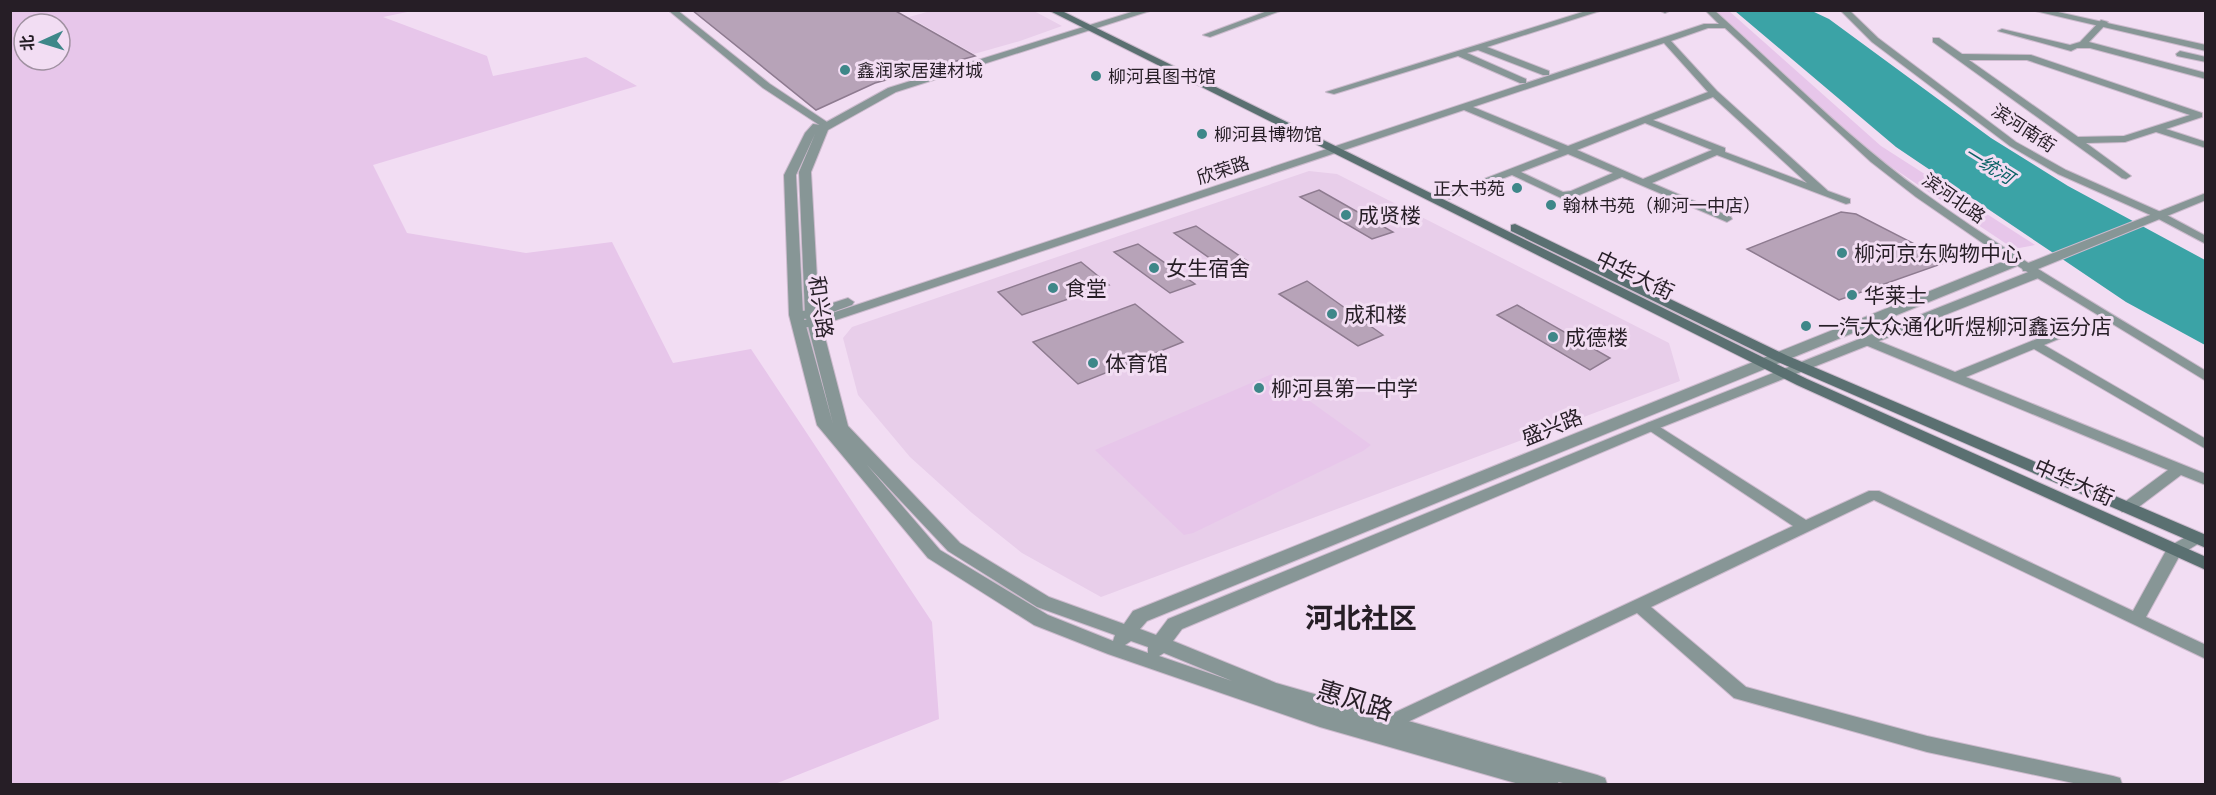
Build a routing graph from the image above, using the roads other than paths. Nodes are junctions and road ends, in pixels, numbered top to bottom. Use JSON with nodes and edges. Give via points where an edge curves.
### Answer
{"nodes":[{"id":1,"x":672,"y":10,"type":"edge"},
{"id":2,"x":1052,"y":10,"type":"edge"},
{"id":3,"x":1072,"y":10,"type":"edge"},
{"id":4,"x":1131,"y":10,"type":"edge"},
{"id":5,"x":1149,"y":10,"type":"edge"},
{"id":6,"x":1279,"y":10,"type":"edge"},
{"id":7,"x":1599,"y":10,"type":"edge"},
{"id":8,"x":1709,"y":10,"type":"edge"},
{"id":9,"x":1844,"y":10,"type":"edge"},
{"id":10,"x":2035,"y":10,"type":"edge"},
{"id":11,"x":2057,"y":10,"type":"edge"},
{"id":12,"x":1723,"y":23,"type":"junction"},
{"id":13,"x":2102,"y":23,"type":"junction"},
{"id":14,"x":1091,"y":26,"type":"junction"},
{"id":15,"x":2002,"y":31,"type":"dead end"},
{"id":16,"x":1207,"y":35,"type":"dead end"},
{"id":17,"x":1666,"y":40,"type":"junction"},
{"id":18,"x":1936,"y":40,"type":"dead end"},
{"id":19,"x":2205,"y":43,"type":"edge"},
{"id":20,"x":2082,"y":45,"type":"junction"},
{"id":21,"x":1479,"y":47,"type":"junction"},
{"id":22,"x":2205,"y":48,"type":"edge"},
{"id":23,"x":1459,"y":53,"type":"junction"},
{"id":24,"x":2180,"y":54,"type":"dead end"},
{"id":25,"x":1960,"y":57,"type":"junction"},
{"id":26,"x":2205,"y":60,"type":"edge"},
{"id":27,"x":1546,"y":74,"type":"junction"},
{"id":28,"x":2205,"y":76,"type":"edge"},
{"id":29,"x":1523,"y":81,"type":"junction"},
{"id":30,"x":1331,"y":92,"type":"dead end"},
{"id":31,"x":1714,"y":93,"type":"junction"},
{"id":32,"x":1465,"y":107,"type":"junction"},
{"id":33,"x":1645,"y":120,"type":"junction"},
{"id":34,"x":823,"y":124,"type":"junction"},
{"id":35,"x":2161,"y":127,"type":"junction"},
{"id":36,"x":2075,"y":140,"type":"junction"},
{"id":37,"x":2205,"y":140,"type":"edge"},
{"id":38,"x":2205,"y":145,"type":"edge"},
{"id":39,"x":1336,"y":146,"type":"junction"},
{"id":40,"x":1568,"y":150,"type":"junction"},
{"id":41,"x":1717,"y":152,"type":"junction"},
{"id":42,"x":1511,"y":171,"type":"junction"},
{"id":43,"x":1621,"y":174,"type":"junction"},
{"id":44,"x":2126,"y":176,"type":"dead end"},
{"id":45,"x":1642,"y":183,"type":"junction"},
{"id":46,"x":1827,"y":195,"type":"junction"},
{"id":47,"x":1449,"y":196,"type":"junction"},
{"id":48,"x":2205,"y":196,"type":"edge"},
{"id":49,"x":1846,"y":201,"type":"dead end"},
{"id":50,"x":2159,"y":215,"type":"junction"},
{"id":51,"x":1727,"y":219,"type":"dead end"},
{"id":52,"x":2205,"y":241,"type":"edge"},
{"id":53,"x":2032,"y":266,"type":"junction"},
{"id":54,"x":813,"y":319,"type":"junction"},
{"id":55,"x":797,"y":320,"type":"junction"},
{"id":56,"x":2068,"y":330,"type":"dead end"},
{"id":57,"x":1867,"y":341,"type":"junction"},
{"id":58,"x":2034,"y":344,"type":"junction"},
{"id":59,"x":1765,"y":363,"type":"junction"},
{"id":60,"x":1783,"y":365,"type":"junction"},
{"id":61,"x":1802,"y":367,"type":"junction"},
{"id":62,"x":1955,"y":377,"type":"junction"},
{"id":63,"x":2205,"y":377,"type":"edge"},
{"id":64,"x":1652,"y":426,"type":"junction"},
{"id":65,"x":2205,"y":445,"type":"edge"},
{"id":66,"x":2179,"y":469,"type":"junction"},
{"id":67,"x":2205,"y":480,"type":"edge"},
{"id":68,"x":2127,"y":508,"type":"junction"},
{"id":69,"x":1805,"y":527,"type":"junction"},
{"id":70,"x":2201,"y":540,"type":"edge"},
{"id":71,"x":2174,"y":551,"type":"junction"},
{"id":72,"x":2205,"y":564,"type":"edge"},
{"id":73,"x":1640,"y":606,"type":"junction"},
{"id":74,"x":2136,"y":620,"type":"junction"},
{"id":75,"x":1127,"y":633,"type":"junction"},
{"id":76,"x":1115,"y":649,"type":"junction"},
{"id":77,"x":1155,"y":652,"type":"junction"},
{"id":78,"x":2205,"y":653,"type":"edge"},
{"id":79,"x":1383,"y":729,"type":"junction"},
{"id":80,"x":1549,"y":784,"type":"edge"},
{"id":81,"x":1597,"y":784,"type":"edge"},
{"id":82,"x":2113,"y":784,"type":"edge"}],
"edges":[{"from":1,"to":34,"type":"street","via":[[733,60]]},
{"from":2,"to":14,"type":"main road","name":"中华大街"},
{"from":3,"to":14,"type":"main road","name":"中华大街"},
{"from":4,"to":14,"type":"street","name":"和兴路"},
{"from":5,"to":14,"type":"street","name":"和兴路"},
{"from":6,"to":16,"type":"street"},
{"from":7,"to":21,"type":"street"},
{"from":8,"to":12,"type":"street","name":"滨河北路"},
{"from":9,"to":50,"type":"street","name":"滨河南街","via":[[1875,40],[2013,144],[2062,172]]},
{"from":10,"to":13,"type":"street"},
{"from":11,"to":13,"type":"street"},
{"from":12,"to":17,"type":"street","name":"欣荣路"},
{"from":12,"to":27,"type":"street","name":"欣荣路","via":[[1703,22]]},
{"from":12,"to":53,"type":"street","name":"滨河北路","via":[[1875,160],[1920,195]]},
{"from":13,"to":19,"type":"street"},
{"from":13,"to":20,"type":"street"},
{"from":13,"to":22,"type":"street"},
{"from":14,"to":34,"type":"street","name":"和兴路","via":[[891,84]]},
{"from":14,"to":39,"type":"main road","name":"中华大街"},
{"from":15,"to":20,"type":"street","via":[[2071,48]]},
{"from":17,"to":31,"type":"street"},
{"from":17,"to":32,"type":"street","name":"欣荣路"},
{"from":18,"to":25,"type":"street"},
{"from":20,"to":28,"type":"street"},
{"from":21,"to":23,"type":"street"},
{"from":21,"to":27,"type":"street"},
{"from":23,"to":29,"type":"street"},
{"from":23,"to":30,"type":"street"},
{"from":24,"to":26,"type":"street"},
{"from":25,"to":35,"type":"street","via":[[2028,57],[2199,115]]},
{"from":25,"to":36,"type":"street"},
{"from":27,"to":29,"type":"street","name":"欣荣路"},
{"from":29,"to":39,"type":"street","name":"欣荣路"},
{"from":31,"to":33,"type":"street"},
{"from":31,"to":46,"type":"street"},
{"from":32,"to":39,"type":"street","name":"欣荣路"},
{"from":32,"to":40,"type":"street"},
{"from":33,"to":40,"type":"street"},
{"from":33,"to":41,"type":"street","via":[[1721,150]]},
{"from":34,"to":54,"type":"street","name":"和兴路","via":[[805,172]]},
{"from":34,"to":55,"type":"street","name":"和兴路","via":[[810,133],[790,175]]},
{"from":35,"to":36,"type":"street","via":[[2125,139]]},
{"from":35,"to":37,"type":"street"},
{"from":35,"to":38,"type":"street"},
{"from":36,"to":44,"type":"street"},
{"from":39,"to":47,"type":"main road","name":"中华大街"},
{"from":39,"to":54,"type":"street","name":"欣荣路"},
{"from":39,"to":59,"type":"main road","name":"中华大街"},
{"from":40,"to":42,"type":"street"},
{"from":40,"to":43,"type":"street"},
{"from":41,"to":45,"type":"street"},
{"from":41,"to":46,"type":"street"},
{"from":42,"to":43,"type":"street","via":[[1560,195],[1574,194]]},
{"from":42,"to":47,"type":"street"},
{"from":43,"to":45,"type":"street"},
{"from":45,"to":51,"type":"street"},
{"from":46,"to":49,"type":"street"},
{"from":47,"to":60,"type":"main road","name":"中华大街"},
{"from":48,"to":50,"type":"street"},
{"from":50,"to":52,"type":"street","name":"滨河南街"},
{"from":50,"to":53,"type":"street"},
{"from":53,"to":57,"type":"street","name":"盛兴路"},
{"from":53,"to":60,"type":"street","name":"盛兴路"},
{"from":53,"to":63,"type":"street","name":"滨河北路"},
{"from":54,"to":55,"type":"street","name":"欣荣路"},
{"from":54,"to":75,"type":"street","name":"和兴路","via":[[841,427],[954,547],[1043,602]]},
{"from":55,"to":76,"type":"street","name":"和兴路","via":[[825,425],[934,554],[1041,620]]},
{"from":56,"to":58,"type":"street"},
{"from":57,"to":61,"type":"street","name":"盛兴路"},
{"from":57,"to":62,"type":"street"},
{"from":58,"to":62,"type":"street"},
{"from":58,"to":65,"type":"street"},
{"from":59,"to":60,"type":"street","name":"盛兴路"},
{"from":59,"to":75,"type":"street","name":"盛兴路","via":[[1140,616]]},
{"from":60,"to":61,"type":"street","name":"盛兴路"},
{"from":60,"to":64,"type":"street","name":"盛兴路"},
{"from":60,"to":71,"type":"main road","name":"中华大街"},
{"from":61,"to":68,"type":"main road","name":"中华大街"},
{"from":62,"to":66,"type":"street"},
{"from":64,"to":69,"type":"street"},
{"from":64,"to":77,"type":"street","name":"盛兴路","via":[[1175,624]]},
{"from":66,"to":67,"type":"street"},
{"from":66,"to":68,"type":"street"},
{"from":68,"to":70,"type":"main road","name":"中华大街"},
{"from":69,"to":73,"type":"street"},
{"from":69,"to":74,"type":"street","via":[[1874,494]]},
{"from":70,"to":71,"type":"street"},
{"from":71,"to":72,"type":"main road","name":"中华大街"},
{"from":71,"to":74,"type":"street"},
{"from":73,"to":79,"type":"street"},
{"from":73,"to":82,"type":"street","via":[[1740,693],[1927,744]]},
{"from":74,"to":78,"type":"street"},
{"from":75,"to":76,"type":"street","name":"盛兴路"},
{"from":75,"to":77,"type":"street","name":"和兴路"},
{"from":76,"to":77,"type":"street","name":"和兴路"},
{"from":77,"to":79,"type":"street","name":"惠风路","via":[[1320,719]]},
{"from":79,"to":80,"type":"street","name":"惠风路"},
{"from":79,"to":81,"type":"street"}]}
